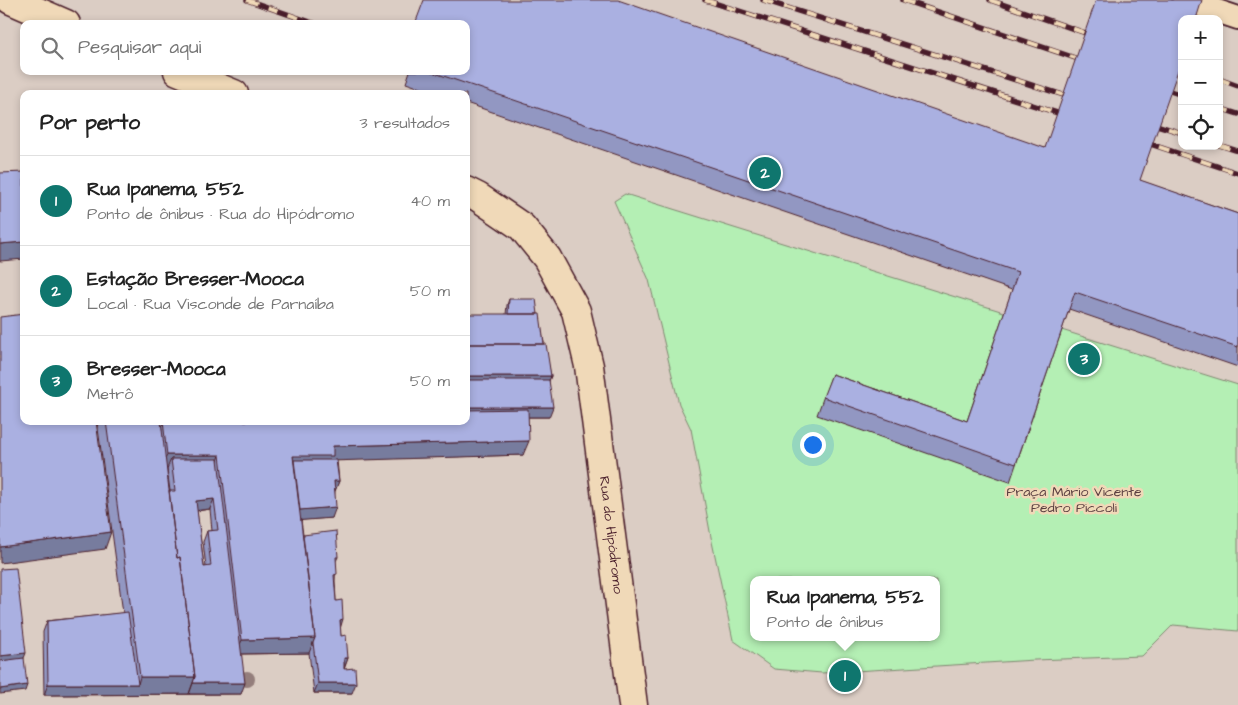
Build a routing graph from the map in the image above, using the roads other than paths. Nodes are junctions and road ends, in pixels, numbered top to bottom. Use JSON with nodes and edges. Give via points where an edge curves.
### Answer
{"nodes":[{"id":1,"x":11,"y":0,"type":"edge"},
{"id":2,"x":1184,"y":0,"type":"edge"},
{"id":3,"x":1238,"y":18,"type":"edge"},
{"id":4,"x":57,"y":20,"type":"edge"},
{"id":5,"x":188,"y":75,"type":"edge"},
{"id":6,"x":224,"y":90,"type":"edge"},
{"id":7,"x":470,"y":193,"type":"edge"},
{"id":8,"x":633,"y":705,"type":"edge"}],
"edges":[{"from":1,"to":4,"type":"street"},
{"from":2,"to":3,"type":"lane"},
{"from":5,"to":6,"type":"street"},
{"from":7,"to":8,"type":"street","name":"Rua do Hipódromo","via":[[522,227],[547,258],[576,311],[589,366]]}]}
